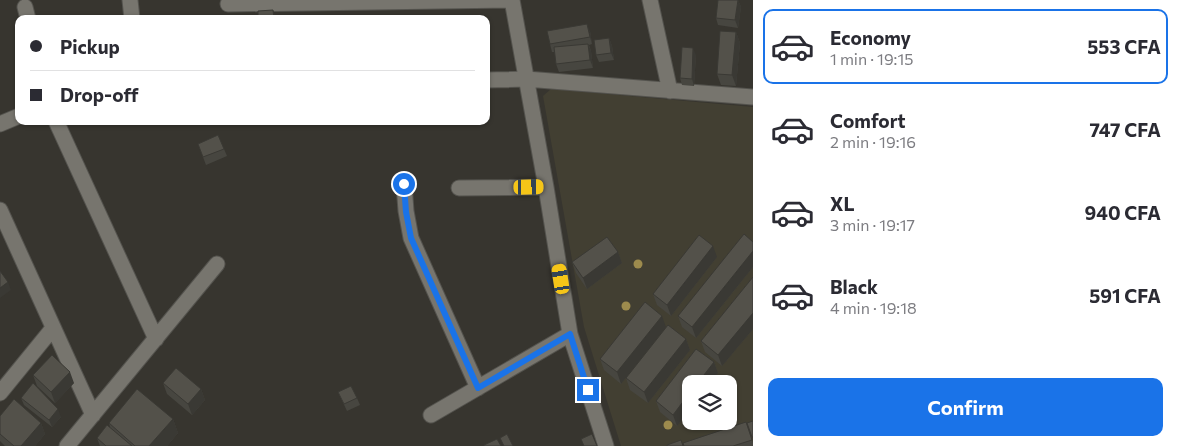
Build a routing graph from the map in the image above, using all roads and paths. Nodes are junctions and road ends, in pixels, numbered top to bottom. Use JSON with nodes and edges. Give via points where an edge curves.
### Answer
{"nodes":[{"id":1,"x":130,"y":0,"type":"edge"},
{"id":2,"x":512,"y":0,"type":"edge"},
{"id":3,"x":650,"y":0,"type":"edge"},
{"id":4,"x":229,"y":8,"type":"edge"},
{"id":5,"x":132,"y":15,"type":"edge"},
{"id":6,"x":526,"y":79,"type":"junction"},
{"id":7,"x":490,"y":80,"type":"edge"},
{"id":8,"x":670,"y":91,"type":"junction"},
{"id":9,"x":753,"y":97,"type":"edge"},
{"id":10,"x":15,"y":118,"type":"edge"},
{"id":11,"x":0,"y":124,"type":"edge"},
{"id":12,"x":58,"y":125,"type":"edge"},
{"id":13,"x":404,"y":184,"type":"dead end"},
{"id":14,"x":546,"y":187,"type":"junction"},
{"id":15,"x":459,"y":188,"type":"dead end"},
{"id":16,"x":1,"y":217,"type":"edge"},
{"id":17,"x":217,"y":264,"type":"dead end"},
{"id":18,"x":53,"y":328,"type":"junction"},
{"id":19,"x":570,"y":334,"type":"junction"},
{"id":20,"x":156,"y":339,"type":"junction"},
{"id":21,"x":478,"y":388,"type":"junction"},
{"id":22,"x":0,"y":393,"type":"edge"},
{"id":23,"x":92,"y":415,"type":"junction"},
{"id":24,"x":431,"y":415,"type":"dead end"},
{"id":25,"x":67,"y":446,"type":"edge"},
{"id":26,"x":606,"y":446,"type":"edge"}],
"edges":[{"from":1,"to":5,"type":"street"},
{"from":2,"to":4,"type":"street"},
{"from":2,"to":6,"type":"street"},
{"from":3,"to":8,"type":"street"},
{"from":6,"to":7,"type":"street"},
{"from":6,"to":8,"type":"street"},
{"from":6,"to":14,"type":"street"},
{"from":8,"to":9,"type":"street"},
{"from":10,"to":11,"type":"street"},
{"from":12,"to":20,"type":"street"},
{"from":13,"to":21,"type":"street","via":[[411,238]]},
{"from":14,"to":15,"type":"street"},
{"from":14,"to":19,"type":"street"},
{"from":16,"to":18,"type":"street"},
{"from":17,"to":20,"type":"street"},
{"from":18,"to":22,"type":"street"},
{"from":18,"to":23,"type":"street"},
{"from":19,"to":21,"type":"street"},
{"from":19,"to":26,"type":"street"},
{"from":20,"to":23,"type":"street"},
{"from":21,"to":24,"type":"street"},
{"from":23,"to":25,"type":"street"}]}
